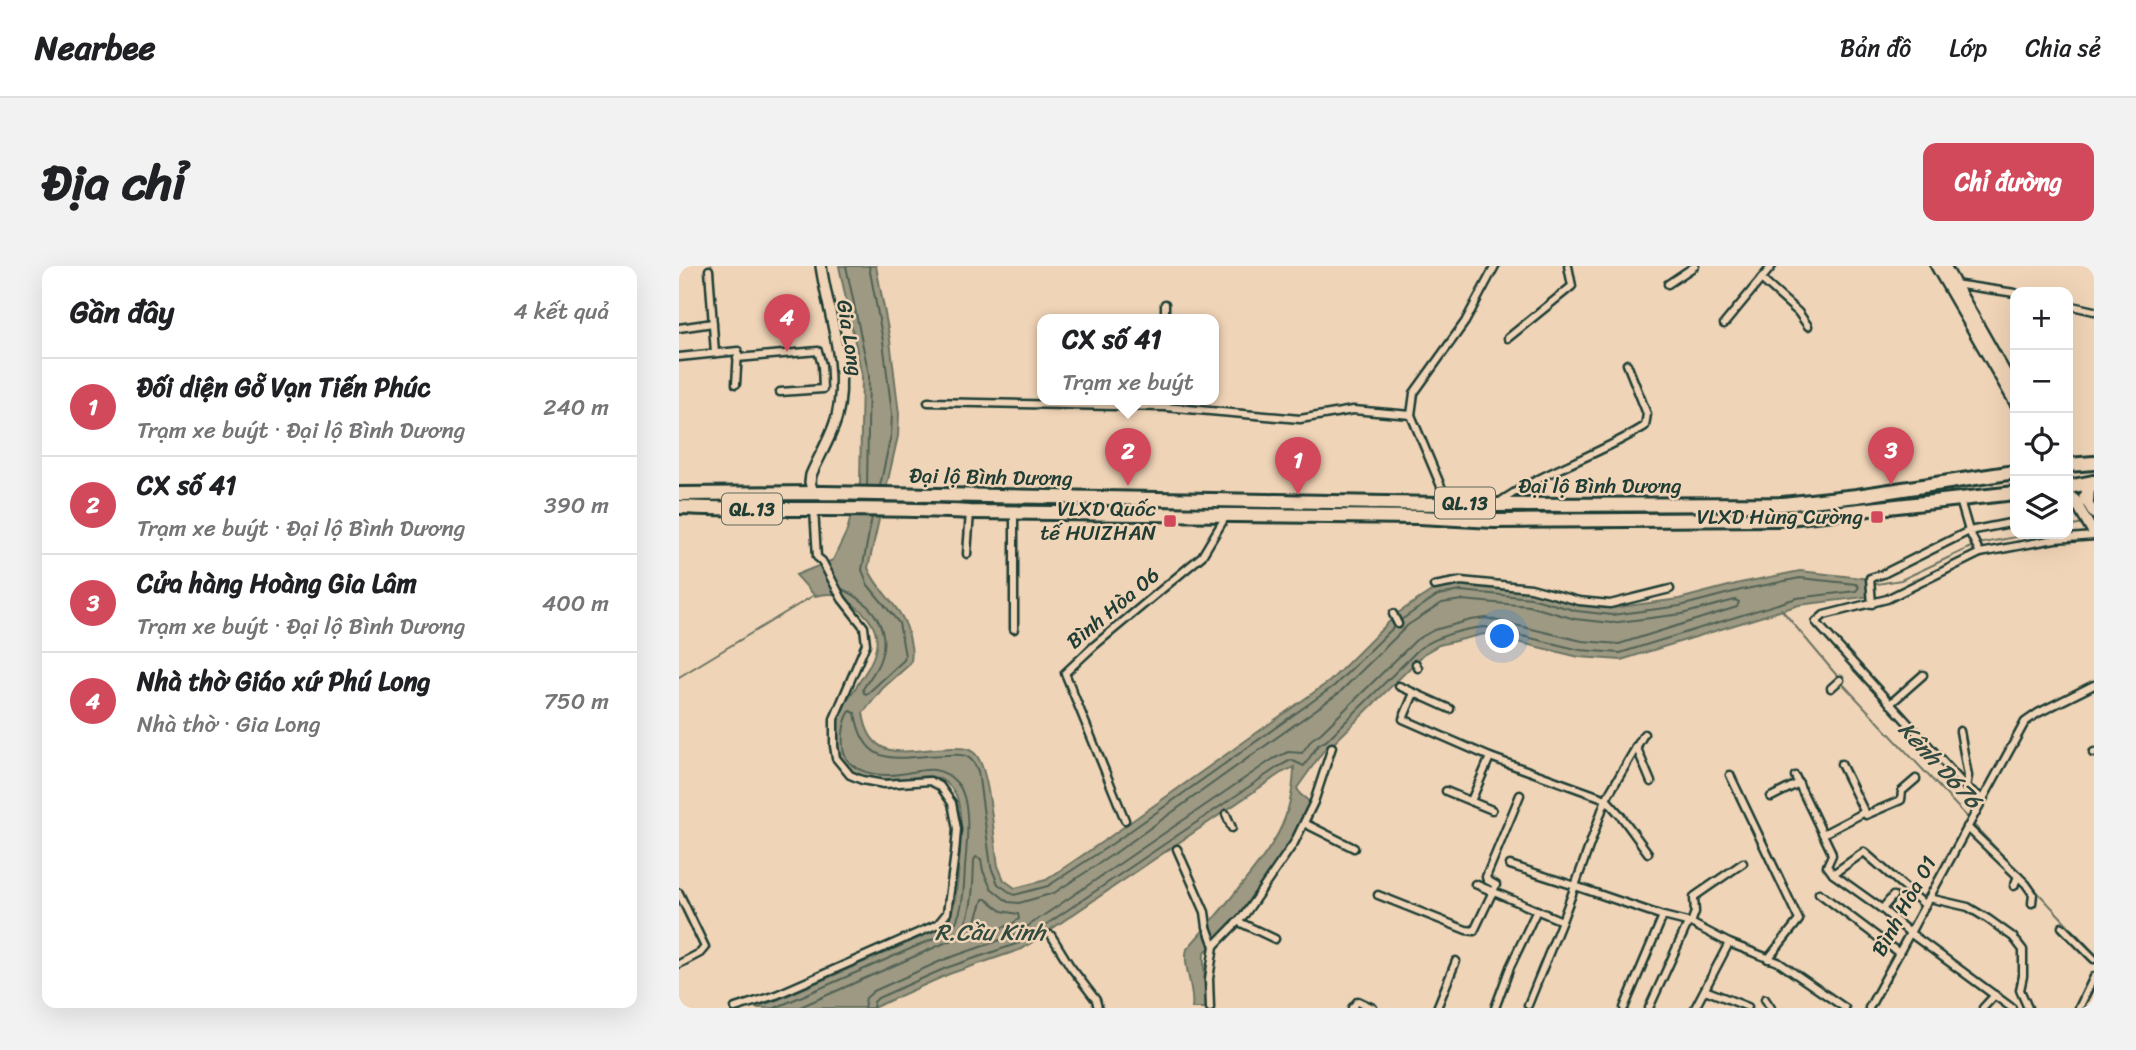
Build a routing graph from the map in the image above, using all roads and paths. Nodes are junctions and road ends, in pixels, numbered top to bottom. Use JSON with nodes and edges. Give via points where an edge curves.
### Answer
{"nodes":[{"id":1,"x":821,"y":266,"type":"edge"},
{"id":2,"x":1495,"y":266,"type":"edge"},
{"id":3,"x":1568,"y":266,"type":"edge"},
{"id":4,"x":1695,"y":266,"type":"edge"},
{"id":5,"x":1772,"y":266,"type":"edge"},
{"id":6,"x":1936,"y":266,"type":"edge"},
{"id":7,"x":1945,"y":266,"type":"edge"},
{"id":8,"x":709,"y":270,"type":"dead end"},
{"id":9,"x":1761,"y":278,"type":"junction"},
{"id":10,"x":1668,"y":284,"type":"dead end"},
{"id":11,"x":1950,"y":284,"type":"junction"},
{"id":12,"x":2010,"y":292,"type":"edge"},
{"id":13,"x":1165,"y":304,"type":"dead end"},
{"id":14,"x":2073,"y":306,"type":"edge"},
{"id":15,"x":2094,"y":312,"type":"edge"},
{"id":16,"x":1165,"y":314,"type":"edge"},
{"id":17,"x":713,"y":323,"type":"junction"},
{"id":18,"x":1724,"y":324,"type":"dead end"},
{"id":19,"x":1808,"y":326,"type":"dead end"},
{"id":20,"x":679,"y":328,"type":"edge"},
{"id":21,"x":1508,"y":338,"type":"dead end"},
{"id":22,"x":715,"y":353,"type":"junction"},
{"id":23,"x":679,"y":356,"type":"edge"},
{"id":24,"x":737,"y":358,"type":"junction"},
{"id":25,"x":1627,"y":364,"type":"dead end"},
{"id":26,"x":2010,"y":382,"type":"edge"},
{"id":27,"x":736,"y":384,"type":"dead end"},
{"id":28,"x":780,"y":392,"type":"dead end"},
{"id":29,"x":2010,"y":394,"type":"edge"},
{"id":30,"x":928,"y":402,"type":"dead end"},
{"id":31,"x":1037,"y":402,"type":"edge"},
{"id":32,"x":1182,"y":405,"type":"edge"},
{"id":33,"x":1411,"y":415,"type":"junction"},
{"id":34,"x":2094,"y":463,"type":"edge"},
{"id":35,"x":2073,"y":466,"type":"edge"},
{"id":36,"x":2010,"y":473,"type":"edge"},
{"id":37,"x":2094,"y":482,"type":"edge"},
{"id":38,"x":2073,"y":486,"type":"edge"},
{"id":39,"x":818,"y":493,"type":"junction"},
{"id":40,"x":679,"y":494,"type":"edge"},
{"id":41,"x":2010,"y":495,"type":"edge"},
{"id":42,"x":1067,"y":497,"type":"junction"},
{"id":43,"x":1206,"y":499,"type":"junction"},
{"id":44,"x":1960,"y":500,"type":"junction"},
{"id":45,"x":913,"y":502,"type":"junction"},
{"id":46,"x":2079,"y":502,"type":"edge"},
{"id":47,"x":1448,"y":503,"type":"junction"},
{"id":48,"x":1495,"y":505,"type":"junction"},
{"id":49,"x":679,"y":507,"type":"edge"},
{"id":50,"x":819,"y":510,"type":"junction"},
{"id":51,"x":970,"y":512,"type":"junction"},
{"id":52,"x":1014,"y":512,"type":"junction"},
{"id":53,"x":1068,"y":513,"type":"junction"},
{"id":54,"x":2094,"y":514,"type":"edge"},
{"id":55,"x":1206,"y":515,"type":"junction"},
{"id":56,"x":1227,"y":515,"type":"junction"},
{"id":57,"x":1495,"y":521,"type":"junction"},
{"id":58,"x":2010,"y":523,"type":"edge"},
{"id":59,"x":1969,"y":531,"type":"junction"},
{"id":60,"x":2094,"y":535,"type":"edge"},
{"id":61,"x":1980,"y":553,"type":"junction"},
{"id":62,"x":967,"y":554,"type":"dead end"},
{"id":63,"x":1434,"y":586,"type":"dead end"},
{"id":64,"x":1670,"y":589,"type":"dead end"},
{"id":65,"x":1872,"y":604,"type":"junction"},
{"id":66,"x":1393,"y":614,"type":"dead end"},
{"id":67,"x":1398,"y":624,"type":"dead end"},
{"id":68,"x":1014,"y":629,"type":"dead end"},
{"id":69,"x":1856,"y":667,"type":"junction"},
{"id":70,"x":1849,"y":672,"type":"dead end"},
{"id":71,"x":1923,"y":675,"type":"dead end"},
{"id":72,"x":1840,"y":681,"type":"dead end"},
{"id":73,"x":2094,"y":685,"type":"edge"},
{"id":74,"x":1399,"y":686,"type":"dead end"},
{"id":75,"x":1831,"y":688,"type":"dead end"},
{"id":76,"x":1414,"y":693,"type":"junction"},
{"id":77,"x":1890,"y":704,"type":"junction"},
{"id":78,"x":1450,"y":709,"type":"dead end"},
{"id":79,"x":1960,"y":731,"type":"dead end"},
{"id":80,"x":1644,"y":734,"type":"dead end"},
{"id":81,"x":1636,"y":746,"type":"junction"},
{"id":82,"x":1332,"y":747,"type":"dead end"},
{"id":83,"x":1490,"y":757,"type":"junction"},
{"id":84,"x":1841,"y":764,"type":"dead end"},
{"id":85,"x":1730,"y":775,"type":"dead end"},
{"id":86,"x":1916,"y":779,"type":"dead end"},
{"id":87,"x":1651,"y":782,"type":"dead end"},
{"id":88,"x":1966,"y":787,"type":"junction"},
{"id":89,"x":1446,"y":791,"type":"dead end"},
{"id":90,"x":1520,"y":795,"type":"dead end"},
{"id":91,"x":1771,"y":797,"type":"dead end"},
{"id":92,"x":1606,"y":799,"type":"junction"},
{"id":93,"x":1471,"y":801,"type":"junction"},
{"id":94,"x":1981,"y":802,"type":"junction"},
{"id":95,"x":1492,"y":810,"type":"dead end"},
{"id":96,"x":1865,"y":812,"type":"junction"},
{"id":97,"x":1226,"y":814,"type":"dead end"},
{"id":98,"x":1124,"y":818,"type":"dead end"},
{"id":99,"x":1304,"y":823,"type":"junction"},
{"id":100,"x":1969,"y":824,"type":"junction"},
{"id":101,"x":1233,"y":828,"type":"dead end"},
{"id":102,"x":1823,"y":834,"type":"junction"},
{"id":103,"x":1354,"y":848,"type":"dead end"},
{"id":104,"x":1177,"y":849,"type":"dead end"},
{"id":105,"x":1648,"y":853,"type":"dead end"},
{"id":106,"x":1743,"y":863,"type":"dead end"},
{"id":107,"x":1510,"y":865,"type":"dead end"},
{"id":108,"x":1833,"y":874,"type":"junction"},
{"id":109,"x":2018,"y":876,"type":"junction"},
{"id":110,"x":1475,"y":884,"type":"dead end"},
{"id":111,"x":1575,"y":886,"type":"junction"},
{"id":112,"x":2014,"y":886,"type":"dead end"},
{"id":113,"x":1493,"y":892,"type":"junction"},
{"id":114,"x":679,"y":893,"type":"edge"},
{"id":115,"x":1819,"y":893,"type":"dead end"},
{"id":116,"x":1378,"y":895,"type":"dead end"},
{"id":117,"x":1893,"y":896,"type":"dead end"},
{"id":118,"x":1927,"y":902,"type":"junction"},
{"id":119,"x":2032,"y":903,"type":"dead end"},
{"id":120,"x":1882,"y":909,"type":"junction"},
{"id":121,"x":1537,"y":910,"type":"junction"},
{"id":122,"x":1663,"y":916,"type":"junction"},
{"id":123,"x":1562,"y":921,"type":"junction"},
{"id":124,"x":1239,"y":922,"type":"junction"},
{"id":125,"x":1690,"y":923,"type":"junction"},
{"id":126,"x":2062,"y":926,"type":"dead end"},
{"id":127,"x":1910,"y":933,"type":"junction"},
{"id":128,"x":1051,"y":935,"type":"dead end"},
{"id":129,"x":1275,"y":939,"type":"dead end"},
{"id":130,"x":1729,"y":943,"type":"junction"},
{"id":131,"x":1214,"y":946,"type":"junction"},
{"id":132,"x":1899,"y":953,"type":"junction"},
{"id":133,"x":1768,"y":958,"type":"junction"},
{"id":134,"x":2094,"y":959,"type":"edge"},
{"id":135,"x":1456,"y":961,"type":"dead end"},
{"id":136,"x":679,"y":964,"type":"edge"},
{"id":137,"x":2094,"y":977,"type":"edge"},
{"id":138,"x":1705,"y":990,"type":"junction"},
{"id":139,"x":1995,"y":995,"type":"junction"},
{"id":140,"x":1765,"y":999,"type":"dead end"},
{"id":141,"x":1528,"y":1004,"type":"dead end"},
{"id":142,"x":1748,"y":1007,"type":"edge"},
{"id":143,"x":735,"y":1008,"type":"edge"},
{"id":144,"x":1098,"y":1008,"type":"edge"},
{"id":145,"x":1210,"y":1008,"type":"edge"},
{"id":146,"x":1352,"y":1008,"type":"edge"},
{"id":147,"x":1373,"y":1008,"type":"edge"},
{"id":148,"x":1437,"y":1008,"type":"edge"},
{"id":149,"x":1495,"y":1008,"type":"edge"},
{"id":150,"x":1624,"y":1008,"type":"edge"},
{"id":151,"x":1649,"y":1008,"type":"edge"},
{"id":152,"x":1695,"y":1008,"type":"edge"},
{"id":153,"x":1771,"y":1008,"type":"edge"},
{"id":154,"x":1845,"y":1008,"type":"edge"},
{"id":155,"x":1869,"y":1008,"type":"edge"},
{"id":156,"x":1983,"y":1008,"type":"edge"},
{"id":157,"x":2012,"y":1008,"type":"edge"},
{"id":158,"x":2028,"y":1008,"type":"edge"},
{"id":159,"x":2079,"y":1008,"type":"edge"}],
"edges":[{"from":1,"to":39,"type":"main road","name":"Gia Long","via":[[841,387],[836,419],[811,475]]},
{"from":2,"to":33,"type":"street","via":[[1465,322],[1414,393]]},
{"from":3,"to":21,"type":"street","via":[[1572,286]]},
{"from":4,"to":10,"type":"street"},
{"from":5,"to":9,"type":"street"},
{"from":6,"to":11,"type":"main road"},
{"from":7,"to":11,"type":"main road"},
{"from":8,"to":17,"type":"street"},
{"from":9,"to":18,"type":"street"},
{"from":9,"to":19,"type":"street"},
{"from":11,"to":12,"type":"street"},
{"from":11,"to":26,"type":"main road"},
{"from":11,"to":29,"type":"main road"},
{"from":13,"to":16,"type":"street"},
{"from":14,"to":15,"type":"street"},
{"from":17,"to":20,"type":"street"},
{"from":17,"to":22,"type":"street"},
{"from":22,"to":23,"type":"street"},
{"from":22,"to":24,"type":"street","via":[[738,351]]},
{"from":24,"to":27,"type":"street"},
{"from":24,"to":28,"type":"street","via":[[818,351],[823,390]]},
{"from":25,"to":48,"type":"street","via":[[1647,414],[1645,426],[1518,488]]},
{"from":30,"to":31,"type":"street"},
{"from":32,"to":33,"type":"street","via":[[1300,419],[1353,410]]},
{"from":33,"to":47,"type":"street"},
{"from":34,"to":35,"type":"highway"},
{"from":36,"to":48,"type":"highway","name":"Đại lộ Bình Dương","number":"QL.13","via":[[1783,504]]},
{"from":37,"to":38,"type":"highway"},
{"from":37,"to":46,"type":"highway"},
{"from":39,"to":40,"type":"highway","name":"Đại lộ Bình Dương","number":"QL.13"},
{"from":39,"to":45,"type":"highway","name":"Đại lộ Bình Dương","number":"QL.13"},
{"from":41,"to":44,"type":"highway","name":"Đại lộ Bình Dương","number":"QL.13"},
{"from":42,"to":43,"type":"highway","name":"Đại lộ Bình Dương","number":"QL.13"},
{"from":42,"to":45,"type":"highway","name":"Đại lộ Bình Dương","number":"QL.13"},
{"from":42,"to":53,"type":"highway"},
{"from":43,"to":47,"type":"highway","name":"Đại lộ Bình Dương","number":"QL.13"},
{"from":43,"to":55,"type":"highway"},
{"from":44,"to":57,"type":"highway","name":"Đại lộ Bình Dương","number":"QL.13","via":[[1779,519]]},
{"from":44,"to":59,"type":"street"},
{"from":45,"to":50,"type":"highway","name":"Đại lộ Bình Dương","number":"QL.13"},
{"from":45,"to":51,"type":"highway","name":"Đại lộ Bình Dương","number":"QL.13"},
{"from":46,"to":54,"type":"main road"},
{"from":46,"to":60,"type":"main road"},
{"from":47,"to":48,"type":"highway","name":"Đại lộ Bình Dương","number":"QL.13"},
{"from":48,"to":57,"type":"highway"},
{"from":49,"to":50,"type":"highway","name":"Đại lộ Bình Dương","number":"QL.13"},
{"from":50,"to":143,"type":"street","via":[[817,557],[864,627],[866,644],[834,719],[836,758],[850,775],[862,780],[884,784],[930,781],[940,786],[952,803],[957,830],[947,913],[937,924],[776,995]]},
{"from":51,"to":52,"type":"highway","name":"Đại lộ Bình Dương","number":"QL.13"},
{"from":51,"to":62,"type":"street"},
{"from":52,"to":53,"type":"highway","name":"Đại lộ Bình Dương","number":"QL.13"},
{"from":52,"to":68,"type":"street"},
{"from":53,"to":55,"type":"highway","name":"Đại lộ Bình Dương","number":"QL.13"},
{"from":55,"to":56,"type":"highway","name":"Đại lộ Bình Dương","number":"QL.13"},
{"from":56,"to":57,"type":"highway","name":"Đại lộ Bình Dương","number":"QL.13"},
{"from":56,"to":98,"type":"street","name":"Bình Hòa 06","via":[[1202,556],[1065,673]]},
{"from":58,"to":59,"type":"street"},
{"from":59,"to":61,"type":"street"},
{"from":59,"to":65,"type":"street","via":[[1870,578]]},
{"from":60,"to":61,"type":"street"},
{"from":61,"to":65,"type":"street"},
{"from":63,"to":64,"type":"street","via":[[1461,581],[1531,588],[1610,604]]},
{"from":65,"to":69,"type":"street","via":[[1824,615],[1816,622]]},
{"from":66,"to":67,"type":"street"},
{"from":69,"to":70,"type":"street"},
{"from":69,"to":77,"type":"street"},
{"from":71,"to":77,"type":"street"},
{"from":72,"to":75,"type":"street"},
{"from":73,"to":94,"type":"street","name":"Bình Hòa 01","via":[[2025,722]]},
{"from":74,"to":76,"type":"street"},
{"from":76,"to":78,"type":"street"},
{"from":76,"to":83,"type":"street","via":[[1403,719]]},
{"from":77,"to":88,"type":"street"},
{"from":79,"to":88,"type":"street"},
{"from":80,"to":81,"type":"street"},
{"from":81,"to":87,"type":"street"},
{"from":81,"to":92,"type":"street"},
{"from":82,"to":99,"type":"street"},
{"from":83,"to":92,"type":"street"},
{"from":83,"to":93,"type":"street"},
{"from":84,"to":96,"type":"street"},
{"from":85,"to":133,"type":"street","via":[[1800,920]]},
{"from":86,"to":96,"type":"street","via":[[1902,791],[1901,800]]},
{"from":88,"to":94,"type":"street"},
{"from":89,"to":93,"type":"street"},
{"from":90,"to":113,"type":"street","via":[[1486,877],[1496,884]]},
{"from":91,"to":102,"type":"street","via":[[1797,780]]},
{"from":92,"to":105,"type":"street"},
{"from":92,"to":111,"type":"street"},
{"from":93,"to":95,"type":"street"},
{"from":94,"to":100,"type":"street","name":"Bình Hòa 01"},
{"from":96,"to":102,"type":"street"},
{"from":97,"to":101,"type":"street"},
{"from":99,"to":103,"type":"street"},
{"from":99,"to":124,"type":"street"},
{"from":100,"to":109,"type":"street"},
{"from":100,"to":118,"type":"street","name":"Bình Hòa 01"},
{"from":102,"to":108,"type":"street","via":[[1832,855],[1827,866]]},
{"from":104,"to":131,"type":"street","via":[[1205,912]]},
{"from":106,"to":125,"type":"street","via":[[1695,896]]},
{"from":107,"to":111,"type":"street"},
{"from":108,"to":118,"type":"street","via":[[1864,852]]},
{"from":108,"to":120,"type":"street"},
{"from":109,"to":112,"type":"street"},
{"from":109,"to":119,"type":"street","via":[[2033,894]]},
{"from":110,"to":113,"type":"street"},
{"from":111,"to":122,"type":"street"},
{"from":111,"to":123,"type":"street"},
{"from":113,"to":116,"type":"street","via":[[1472,931]]},
{"from":113,"to":121,"type":"street"},
{"from":114,"to":136,"type":"street","via":[[705,947]]},
{"from":115,"to":132,"type":"street"},
{"from":117,"to":120,"type":"street"},
{"from":118,"to":127,"type":"street","name":"Bình Hòa 01"},
{"from":118,"to":158,"type":"street","via":[[1968,907],[2013,937],[2023,950],[2020,990]]},
{"from":120,"to":127,"type":"street"},
{"from":121,"to":123,"type":"street"},
{"from":121,"to":149,"type":"street"},
{"from":122,"to":125,"type":"street"},
{"from":122,"to":150,"type":"street"},
{"from":123,"to":141,"type":"street"},
{"from":124,"to":129,"type":"street"},
{"from":124,"to":131,"type":"street"},
{"from":125,"to":130,"type":"street"},
{"from":125,"to":151,"type":"street"},
{"from":126,"to":134,"type":"street"},
{"from":127,"to":132,"type":"street","name":"Bình Hòa 01"},
{"from":127,"to":139,"type":"street"},
{"from":128,"to":144,"type":"street"},
{"from":130,"to":133,"type":"street"},
{"from":130,"to":138,"type":"street"},
{"from":131,"to":145,"type":"street"},
{"from":132,"to":155,"type":"street","name":"Bình Hòa 01"},
{"from":133,"to":154,"type":"street"},
{"from":135,"to":148,"type":"street"},
{"from":137,"to":159,"type":"street"},
{"from":138,"to":142,"type":"street"},
{"from":138,"to":152,"type":"street"},
{"from":139,"to":156,"type":"street"},
{"from":139,"to":157,"type":"street"},
{"from":140,"to":153,"type":"street"},
{"from":146,"to":147,"type":"street","via":[[1358,1001]]}]}
